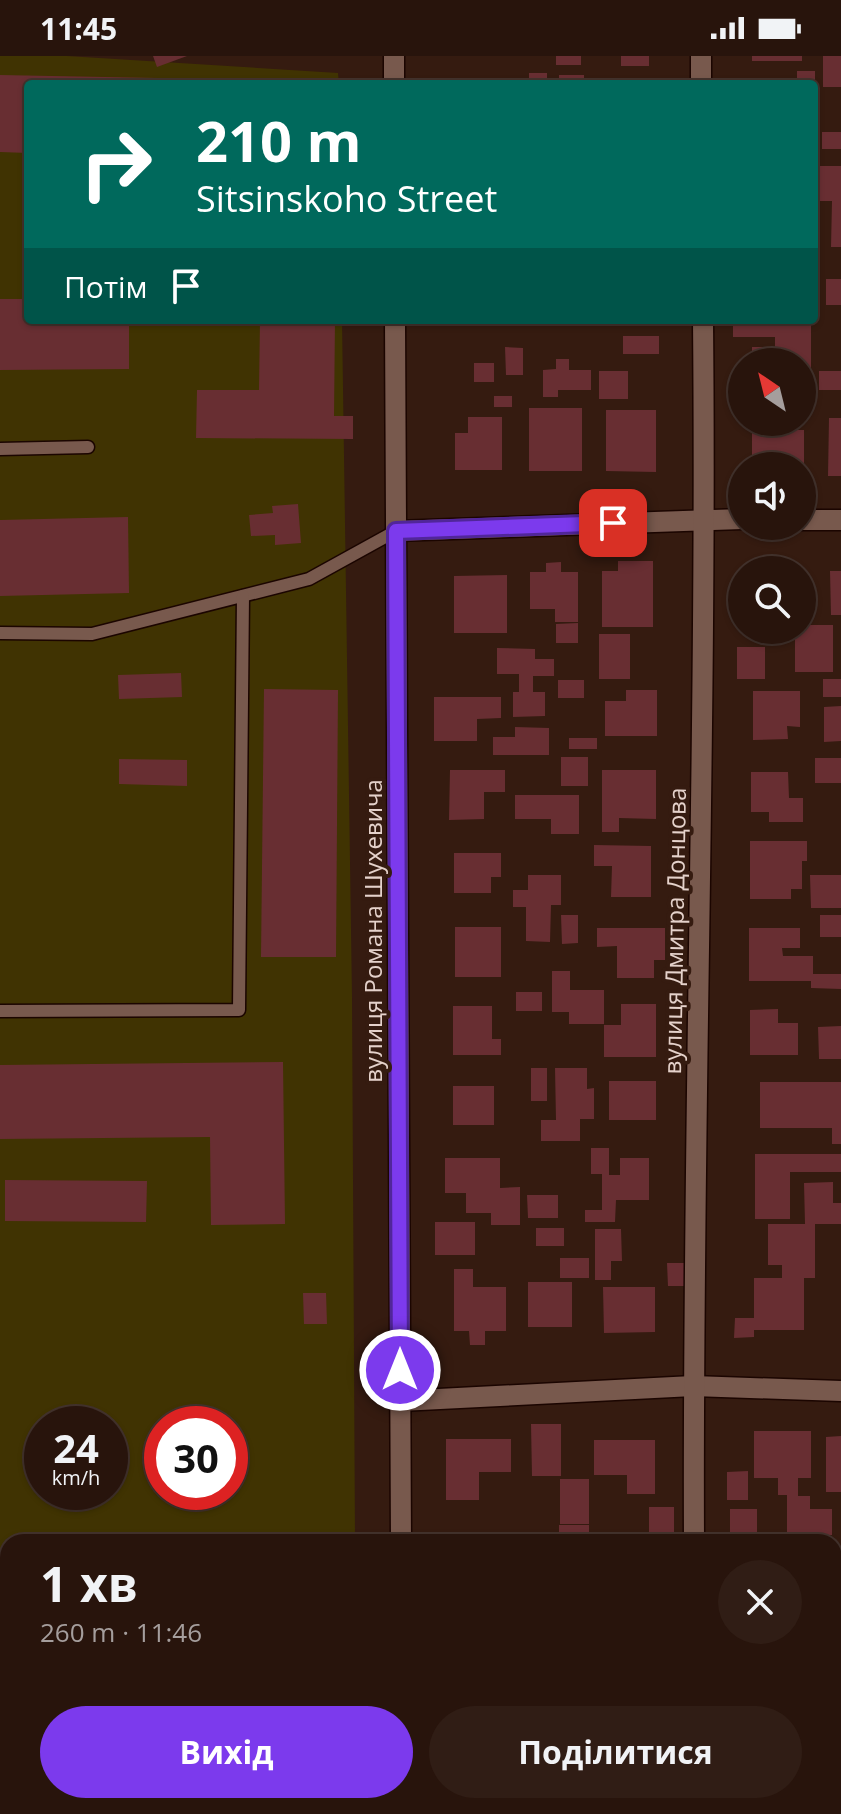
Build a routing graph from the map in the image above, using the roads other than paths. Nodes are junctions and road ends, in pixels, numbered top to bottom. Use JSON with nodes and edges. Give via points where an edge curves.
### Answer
{"nodes":[{"id":1,"x":394,"y":56,"type":"edge"},
{"id":2,"x":701,"y":56,"type":"edge"},
{"id":3,"x":394,"y":80,"type":"edge"},
{"id":4,"x":701,"y":80,"type":"edge"},
{"id":5,"x":395,"y":324,"type":"edge"},
{"id":6,"x":703,"y":324,"type":"edge"},
{"id":7,"x":88,"y":447,"type":"dead end"},
{"id":8,"x":0,"y":449,"type":"edge"},
{"id":9,"x":705,"y":519,"type":"junction"},
{"id":10,"x":728,"y":519,"type":"edge"},
{"id":11,"x":816,"y":520,"type":"edge"},
{"id":12,"x":841,"y":520,"type":"edge"},
{"id":13,"x":396,"y":531,"type":"junction"},
{"id":14,"x":243,"y":596,"type":"junction"},
{"id":15,"x":0,"y":633,"type":"edge"},
{"id":16,"x":0,"y":1011,"type":"edge"},
{"id":17,"x":693,"y":1386,"type":"junction"},
{"id":18,"x":841,"y":1391,"type":"edge"},
{"id":19,"x":400,"y":1401,"type":"junction"},
{"id":20,"x":401,"y":1534,"type":"edge"},
{"id":21,"x":694,"y":1534,"type":"edge"}],
"edges":[{"from":1,"to":3,"type":"street"},
{"from":2,"to":4,"type":"street"},
{"from":5,"to":13,"type":"street","name":"вулиця Романа Шухевича"},
{"from":6,"to":9,"type":"street","name":"вулиця Дмитра Донцова"},
{"from":7,"to":8,"type":"lane"},
{"from":9,"to":10,"type":"street"},
{"from":9,"to":13,"type":"street"},
{"from":9,"to":17,"type":"street","name":"вулиця Дмитра Донцова"},
{"from":11,"to":12,"type":"street"},
{"from":13,"to":14,"type":"lane","via":[[309,579]]},
{"from":13,"to":19,"type":"street","name":"вулиця Романа Шухевича"},
{"from":14,"to":15,"type":"lane","via":[[92,634]]},
{"from":14,"to":16,"type":"lane","via":[[239,1010]]},
{"from":17,"to":18,"type":"street"},
{"from":17,"to":19,"type":"street"},
{"from":17,"to":21,"type":"street","name":"вулиця Дмитра Донцова"},
{"from":19,"to":20,"type":"street","name":"вулиця Романа Шухевича"}]}
